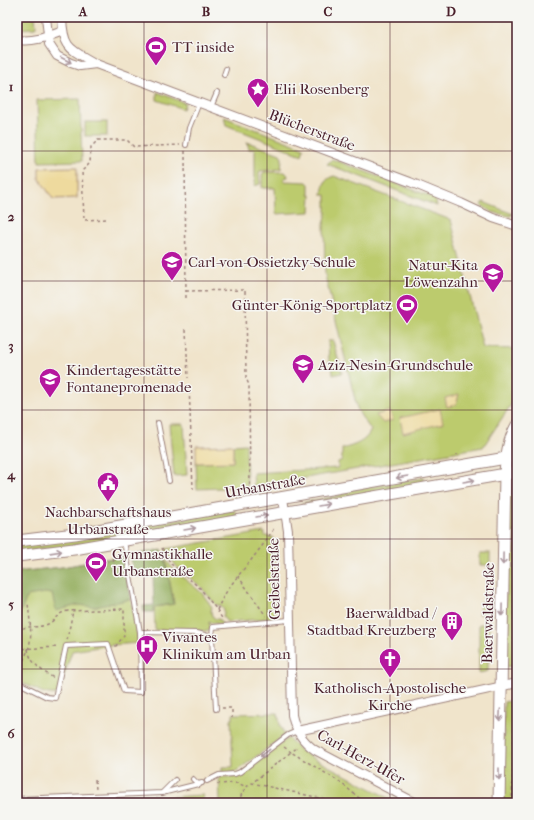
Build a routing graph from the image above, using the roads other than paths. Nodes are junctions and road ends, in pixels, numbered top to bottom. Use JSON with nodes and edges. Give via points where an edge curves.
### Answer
{"nodes":[{"id":1,"x":46,"y":17,"type":"edge"},
{"id":2,"x":62,"y":17,"type":"edge"},
{"id":3,"x":63,"y":31,"type":"junction"},
{"id":4,"x":47,"y":37,"type":"junction"},
{"id":5,"x":17,"y":40,"type":"edge"},
{"id":6,"x":96,"y":64,"type":"junction"},
{"id":7,"x":226,"y":69,"type":"dead end"},
{"id":8,"x":224,"y":74,"type":"dead end"},
{"id":9,"x":217,"y":93,"type":"dead end"},
{"id":10,"x":199,"y":103,"type":"junction"},
{"id":11,"x":211,"y":107,"type":"junction"},
{"id":12,"x":186,"y":145,"type":"road end"},
{"id":13,"x":517,"y":226,"type":"edge"},
{"id":14,"x":158,"y":423,"type":"dead end"},
{"id":15,"x":517,"y":425,"type":"edge"},
{"id":16,"x":512,"y":457,"type":"edge"},
{"id":17,"x":430,"y":472,"type":"junction"},
{"id":18,"x":517,"y":472,"type":"edge"},
{"id":19,"x":505,"y":474,"type":"junction"},
{"id":20,"x":169,"y":481,"type":"dead end"},
{"id":21,"x":432,"y":487,"type":"junction"},
{"id":22,"x":283,"y":498,"type":"junction"},
{"id":23,"x":242,"y":505,"type":"junction"},
{"id":24,"x":286,"y":512,"type":"junction"},
{"id":25,"x":244,"y":519,"type":"junction"},
{"id":26,"x":17,"y":541,"type":"edge"},
{"id":27,"x":124,"y":541,"type":"junction"},
{"id":28,"x":17,"y":556,"type":"edge"},
{"id":29,"x":289,"y":620,"type":"junction"},
{"id":30,"x":140,"y":632,"type":"junction"},
{"id":31,"x":212,"y":636,"type":"junction"},
{"id":32,"x":517,"y":683,"type":"edge"},
{"id":33,"x":19,"y":684,"type":"edge"},
{"id":34,"x":501,"y":686,"type":"junction"},
{"id":35,"x":216,"y":709,"type":"road end"},
{"id":36,"x":297,"y":731,"type":"junction"},
{"id":37,"x":193,"y":779,"type":"dead end"},
{"id":38,"x":174,"y":780,"type":"dead end"},
{"id":39,"x":207,"y":781,"type":"dead end"},
{"id":40,"x":162,"y":793,"type":"junction"},
{"id":41,"x":17,"y":800,"type":"edge"},
{"id":42,"x":416,"y":803,"type":"edge"},
{"id":43,"x":499,"y":803,"type":"edge"}],
"edges":[{"from":1,"to":4,"type":"street"},
{"from":2,"to":3,"type":"street"},
{"from":3,"to":4,"type":"street"},
{"from":3,"to":6,"type":"street","name":"Blücherstraße","via":[[72,50]]},
{"from":4,"to":5,"type":"street","via":[[28,41]]},
{"from":4,"to":6,"type":"street","name":"Blücherstraße","one_way":true,"via":[[52,50],[64,60],[80,66]]},
{"from":6,"to":10,"type":"street","name":"Blücherstraße"},
{"from":7,"to":8,"type":"lane"},
{"from":9,"to":11,"type":"lane"},
{"from":10,"to":11,"type":"street","name":"Blücherstraße"},
{"from":10,"to":12,"type":"lane","via":[[189,128]]},
{"from":11,"to":13,"type":"street","name":"Blücherstraße"},
{"from":14,"to":20,"type":"lane"},
{"from":15,"to":16,"type":"main road","name":"Baerwaldstraße","via":[[509,443]]},
{"from":16,"to":17,"type":"main road","name":"Urbanstraße"},
{"from":16,"to":19,"type":"main road","name":"Baerwaldstraße"},
{"from":17,"to":21,"type":"lane"},
{"from":17,"to":22,"type":"main road","name":"Urbanstraße","one_way":true},
{"from":18,"to":19,"type":"main road","name":"Urbanstraße"},
{"from":21,"to":19,"type":"main road","name":"Urbanstraße","one_way":true},
{"from":19,"to":34,"type":"main road","name":"Baerwaldstraße","one_way":true},
{"from":24,"to":21,"type":"main road","name":"Urbanstraße","one_way":true},
{"from":22,"to":23,"type":"main road","name":"Urbanstraße"},
{"from":22,"to":24,"type":"street","name":"Geibelstraße"},
{"from":23,"to":25,"type":"lane"},
{"from":23,"to":26,"type":"main road","name":"Urbanstraße","via":[[61,536]]},
{"from":25,"to":24,"type":"main road","name":"Urbanstraße","one_way":true},
{"from":24,"to":29,"type":"street","name":"Geibelstraße"},
{"from":27,"to":25,"type":"main road","name":"Urbanstraße","one_way":true},
{"from":28,"to":27,"type":"main road","name":"Urbanstraße","one_way":true},
{"from":27,"to":30,"type":"lane"},
{"from":29,"to":31,"type":"lane","via":[[213,627]]},
{"from":29,"to":36,"type":"street","name":"Geibelstraße","via":[[292,715]]},
{"from":30,"to":31,"type":"lane","via":[[197,633]]},
{"from":30,"to":33,"type":"lane","via":[[141,692],[124,692],[108,644],[66,646],[55,698]]},
{"from":31,"to":35,"type":"lane"},
{"from":32,"to":34,"type":"street"},
{"from":34,"to":36,"type":"street"},
{"from":34,"to":43,"type":"main road","name":"Baerwaldstraße","one_way":true},
{"from":36,"to":39,"type":"lane","one_way":true,"via":[[288,735],[240,772],[219,775]]},
{"from":36,"to":42,"type":"street","name":"Carl-Herz-Ufer","via":[[304,742],[315,750]]},
{"from":37,"to":40,"type":"lane","via":[[201,784]]},
{"from":38,"to":40,"type":"lane"},
{"from":40,"to":41,"type":"lane"}]}
